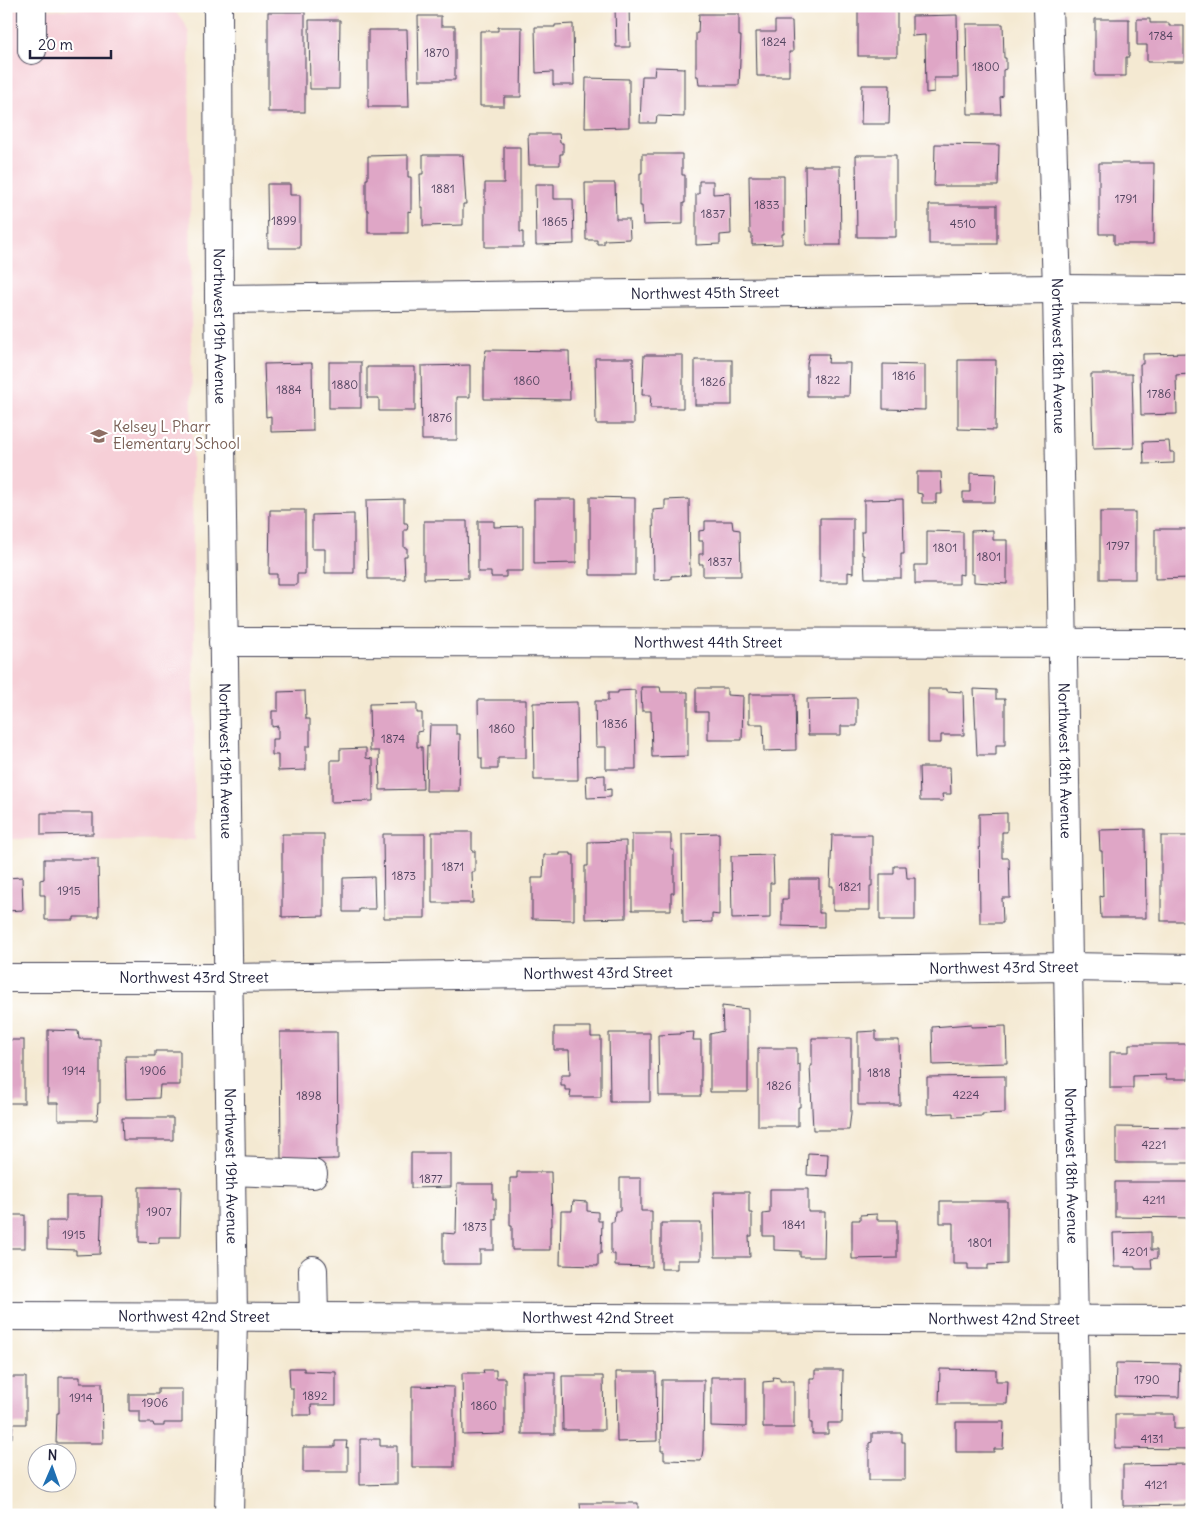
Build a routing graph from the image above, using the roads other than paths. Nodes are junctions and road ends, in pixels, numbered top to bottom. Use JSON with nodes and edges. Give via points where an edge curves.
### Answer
{"nodes":[{"id":1,"x":32,"y":6,"type":"edge"},
{"id":2,"x":218,"y":6,"type":"edge"},
{"id":3,"x":1048,"y":6,"type":"edge"},
{"id":4,"x":32,"y":50,"type":"dead end"},
{"id":5,"x":1057,"y":289,"type":"junction"},
{"id":6,"x":1192,"y":290,"type":"edge"},
{"id":7,"x":219,"y":299,"type":"junction"},
{"id":8,"x":223,"y":642,"type":"junction"},
{"id":9,"x":1063,"y":642,"type":"junction"},
{"id":10,"x":1192,"y":643,"type":"edge"},
{"id":11,"x":1068,"y":967,"type":"junction"},
{"id":12,"x":1192,"y":969,"type":"edge"},
{"id":13,"x":6,"y":978,"type":"edge"},
{"id":14,"x":228,"y":978,"type":"junction"},
{"id":15,"x":231,"y":1170,"type":"junction"},
{"id":16,"x":313,"y":1174,"type":"dead end"},
{"id":17,"x":313,"y":1270,"type":"dead end"},
{"id":18,"x":6,"y":1316,"type":"edge"},
{"id":19,"x":233,"y":1316,"type":"junction"},
{"id":20,"x":314,"y":1316,"type":"junction"},
{"id":21,"x":1074,"y":1320,"type":"junction"},
{"id":22,"x":1192,"y":1320,"type":"edge"},
{"id":23,"x":229,"y":1515,"type":"edge"},
{"id":24,"x":1077,"y":1515,"type":"edge"}],
"edges":[{"from":1,"to":4,"type":"street"},
{"from":2,"to":7,"type":"street","name":"Northwest 19th Avenue"},
{"from":3,"to":5,"type":"street","name":"Northwest 18th Avenue"},
{"from":5,"to":6,"type":"street","name":"Northwest 45th Street"},
{"from":5,"to":7,"type":"street","name":"Northwest 45th Street"},
{"from":5,"to":9,"type":"street","name":"Northwest 18th Avenue"},
{"from":7,"to":8,"type":"street","name":"Northwest 19th Avenue"},
{"from":8,"to":9,"type":"street","name":"Northwest 44th Street"},
{"from":8,"to":14,"type":"street","name":"Northwest 19th Avenue"},
{"from":9,"to":10,"type":"street","name":"Northwest 44th Street"},
{"from":9,"to":11,"type":"street","name":"Northwest 18th Avenue"},
{"from":11,"to":12,"type":"street","name":"Northwest 43rd Street"},
{"from":11,"to":14,"type":"street","name":"Northwest 43rd Street"},
{"from":11,"to":21,"type":"street","name":"Northwest 18th Avenue"},
{"from":13,"to":14,"type":"street","name":"Northwest 43rd Street"},
{"from":14,"to":15,"type":"street","name":"Northwest 19th Avenue"},
{"from":15,"to":16,"type":"street"},
{"from":15,"to":19,"type":"street","name":"Northwest 19th Avenue"},
{"from":17,"to":20,"type":"street"},
{"from":18,"to":19,"type":"street","name":"Northwest 42nd Street"},
{"from":19,"to":20,"type":"street","name":"Northwest 42nd Street"},
{"from":19,"to":23,"type":"street","name":"Northwest 19th Avenue"},
{"from":20,"to":21,"type":"street","name":"Northwest 42nd Street"},
{"from":21,"to":22,"type":"street","name":"Northwest 42nd Street"},
{"from":21,"to":24,"type":"street","name":"Northwest 18th Avenue"}]}
